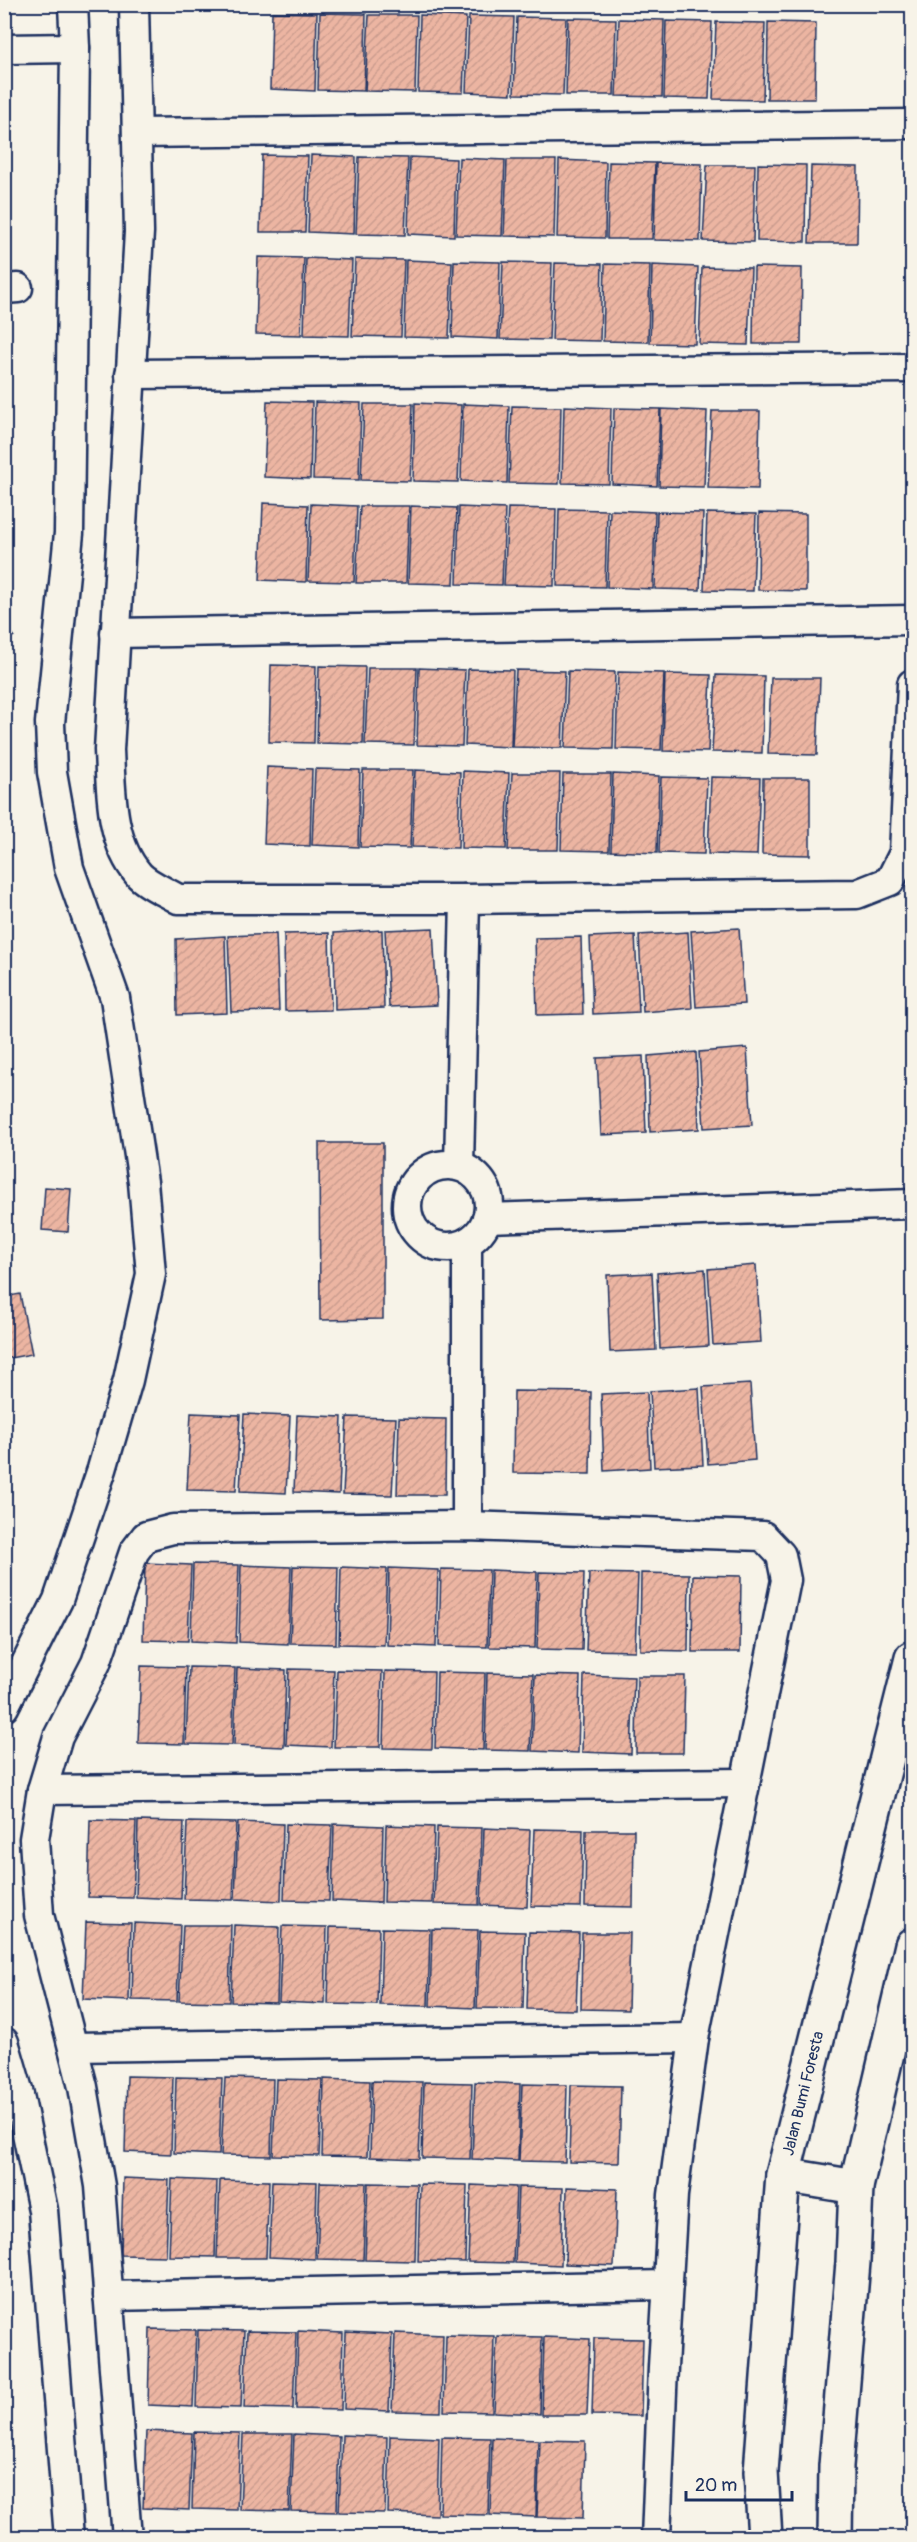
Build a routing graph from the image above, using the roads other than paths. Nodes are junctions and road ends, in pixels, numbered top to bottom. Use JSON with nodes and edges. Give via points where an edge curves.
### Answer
{"nodes":[{"id":1,"x":73,"y":4,"type":"edge"},
{"id":2,"x":134,"y":4,"type":"edge"},
{"id":3,"x":75,"y":48,"type":"junction"},
{"id":4,"x":4,"y":49,"type":"edge"},
{"id":5,"x":912,"y":124,"type":"edge"},
{"id":6,"x":136,"y":133,"type":"junction"},
{"id":7,"x":912,"y":368,"type":"edge"},
{"id":8,"x":130,"y":374,"type":"junction"},
{"id":9,"x":912,"y":620,"type":"edge"},
{"id":10,"x":115,"y":633,"type":"junction"},
{"id":11,"x":912,"y":684,"type":"edge"},
{"id":12,"x":465,"y":899,"type":"junction"},
{"id":13,"x":459,"y":1166,"type":"junction"},
{"id":14,"x":912,"y":1204,"type":"edge"},
{"id":15,"x":487,"y":1218,"type":"junction"},
{"id":16,"x":467,"y":1243,"type":"junction"},
{"id":17,"x":467,"y":1526,"type":"junction"},
{"id":18,"x":912,"y":1658,"type":"edge"},
{"id":19,"x":4,"y":1707,"type":"edge"},
{"id":20,"x":745,"y":1783,"type":"junction"},
{"id":21,"x":42,"y":1790,"type":"junction"},
{"id":22,"x":912,"y":1945,"type":"edge"},
{"id":23,"x":694,"y":2038,"type":"junction"},
{"id":24,"x":4,"y":2042,"type":"edge"},
{"id":25,"x":73,"y":2047,"type":"junction"},
{"id":26,"x":783,"y":2175,"type":"junction"},
{"id":27,"x":856,"y":2187,"type":"junction"},
{"id":28,"x":668,"y":2285,"type":"junction"},
{"id":29,"x":108,"y":2296,"type":"junction"},
{"id":30,"x":69,"y":2538,"type":"edge"},
{"id":31,"x":127,"y":2538,"type":"edge"},
{"id":32,"x":656,"y":2538,"type":"edge"},
{"id":33,"x":765,"y":2538,"type":"edge"},
{"id":34,"x":835,"y":2538,"type":"edge"}],
"edges":[{"from":1,"to":3,"type":"street"},
{"from":2,"to":6,"type":"street"},
{"from":3,"to":4,"type":"street"},
{"from":3,"to":19,"type":"street","via":[[69,533],[50,723],[52,772],[69,868],[115,998],[143,1182],[151,1274],[128,1380],[58,1600]]},
{"from":5,"to":6,"type":"street"},
{"from":6,"to":8,"type":"street","via":[[139,232]]},
{"from":7,"to":8,"type":"street"},
{"from":8,"to":10,"type":"street"},
{"from":9,"to":10,"type":"street"},
{"from":10,"to":12,"type":"street","via":[[108,750],[112,801],[121,845],[140,876],[178,899]]},
{"from":11,"to":12,"type":"street","via":[[904,853],[890,881],[857,894]]},
{"from":12,"to":13,"type":"street"},
{"from":13,"to":15,"type":"street","via":[[474,1174],[484,1186],[489,1202]]},
{"from":13,"to":16,"type":"street","via":[[441,1166],[425,1172],[412,1185],[408,1219],[417,1235],[433,1245],[450,1248]]},
{"from":14,"to":15,"type":"street"},
{"from":15,"to":16,"type":"street","via":[[483,1228]]},
{"from":16,"to":17,"type":"street"},
{"from":17,"to":20,"type":"street","via":[[763,1536],[781,1555],[786,1580]]},
{"from":17,"to":21,"type":"street","via":[[173,1529],[146,1536],[134,1552],[96,1663],[58,1737]]},
{"from":18,"to":26,"type":"main road","name":"Jalan Bumi Foresta"},
{"from":20,"to":21,"type":"street"},
{"from":20,"to":23,"type":"street"},
{"from":21,"to":25,"type":"street","via":[[34,1839],[39,1915]]},
{"from":22,"to":27,"type":"main road"},
{"from":23,"to":25,"type":"street"},
{"from":23,"to":28,"type":"street","via":[[673,2195]]},
{"from":24,"to":30,"type":"street","via":[[43,2210]]},
{"from":25,"to":29,"type":"street","via":[[100,2186]]},
{"from":26,"to":27,"type":"main road"},
{"from":26,"to":33,"type":"main road","name":"Jalan Bumi Foresta","via":[[761,2472]]},
{"from":27,"to":34,"type":"main road","via":[[836,2466]]},
{"from":28,"to":29,"type":"street"},
{"from":28,"to":32,"type":"street"},
{"from":29,"to":31,"type":"street"}]}
